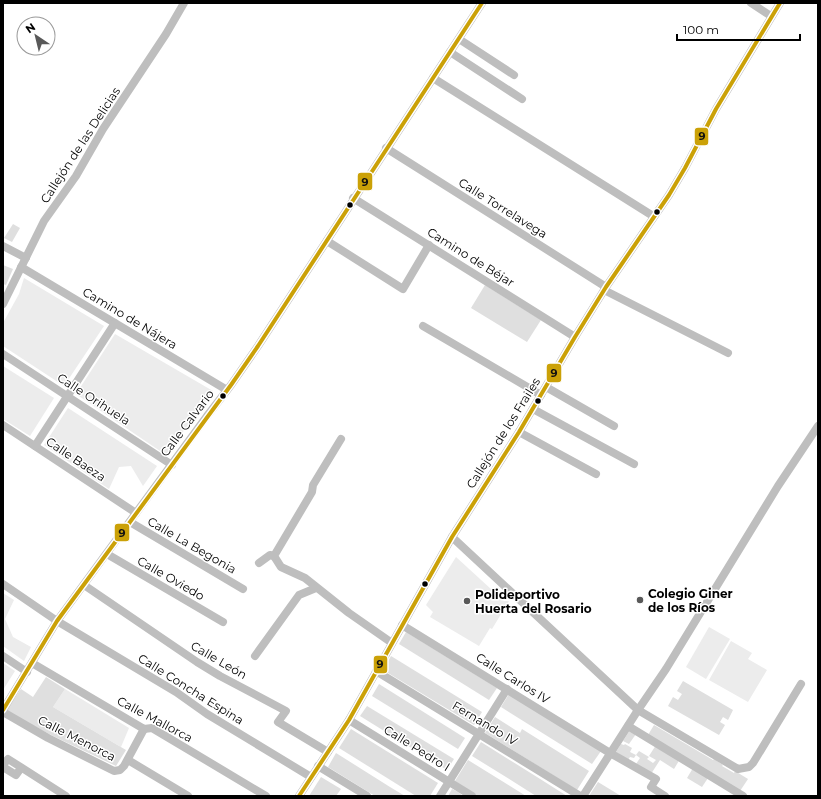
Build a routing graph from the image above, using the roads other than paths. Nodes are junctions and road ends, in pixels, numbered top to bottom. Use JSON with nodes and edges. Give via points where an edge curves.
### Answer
{"nodes":[{"id":1,"x":184,"y":3,"type":"edge"},
{"id":2,"x":482,"y":3,"type":"edge"},
{"id":3,"x":751,"y":3,"type":"edge"},
{"id":4,"x":780,"y":3,"type":"edge"},
{"id":5,"x":772,"y":16,"type":"junction"},
{"id":6,"x":459,"y":38,"type":"junction"},
{"id":7,"x":450,"y":52,"type":"junction"},
{"id":8,"x":514,"y":75,"type":"dead end"},
{"id":9,"x":433,"y":78,"type":"junction"},
{"id":10,"x":522,"y":99,"type":"dead end"},
{"id":11,"x":386,"y":148,"type":"junction"},
{"id":12,"x":354,"y":198,"type":"junction"},
{"id":13,"x":654,"y":216,"type":"junction"},
{"id":14,"x":327,"y":240,"type":"junction"},
{"id":15,"x":3,"y":246,"type":"edge"},
{"id":16,"x":429,"y":246,"type":"junction"},
{"id":17,"x":26,"y":258,"type":"junction"},
{"id":18,"x":21,"y":267,"type":"junction"},
{"id":19,"x":605,"y":289,"type":"junction"},
{"id":20,"x":6,"y":292,"type":"edge"},
{"id":21,"x":3,"y":304,"type":"edge"},
{"id":22,"x":115,"y":323,"type":"junction"},
{"id":23,"x":423,"y":326,"type":"dead end"},
{"id":24,"x":575,"y":337,"type":"junction"},
{"id":25,"x":728,"y":353,"type":"dead end"},
{"id":26,"x":3,"y":354,"type":"edge"},
{"id":27,"x":546,"y":386,"type":"junction"},
{"id":28,"x":227,"y":390,"type":"junction"},
{"id":29,"x":541,"y":395,"type":"junction"},
{"id":30,"x":67,"y":396,"type":"junction"},
{"id":31,"x":533,"y":409,"type":"junction"},
{"id":32,"x":3,"y":425,"type":"edge"},
{"id":33,"x":614,"y":426,"type":"dead end"},
{"id":34,"x":818,"y":426,"type":"edge"},
{"id":35,"x":519,"y":432,"type":"junction"},
{"id":36,"x":341,"y":439,"type":"dead end"},
{"id":37,"x":35,"y":446,"type":"junction"},
{"id":38,"x":172,"y":464,"type":"junction"},
{"id":39,"x":634,"y":464,"type":"dead end"},
{"id":40,"x":596,"y":474,"type":"dead end"},
{"id":41,"x":136,"y":513,"type":"junction"},
{"id":42,"x":130,"y":522,"type":"junction"},
{"id":43,"x":452,"y":537,"type":"junction"},
{"id":44,"x":107,"y":554,"type":"junction"},
{"id":45,"x":274,"y":556,"type":"junction"},
{"id":46,"x":259,"y":563,"type":"dead end"},
{"id":47,"x":3,"y":584,"type":"edge"},
{"id":48,"x":84,"y":585,"type":"junction"},
{"id":49,"x":316,"y":588,"type":"junction"},
{"id":50,"x":243,"y":589,"type":"dead end"},
{"id":51,"x":57,"y":621,"type":"junction"},
{"id":52,"x":223,"y":622,"type":"dead end"},
{"id":53,"x":402,"y":625,"type":"junction"},
{"id":54,"x":392,"y":643,"type":"junction"},
{"id":55,"x":3,"y":656,"type":"edge"},
{"id":56,"x":255,"y":656,"type":"dead end"},
{"id":57,"x":32,"y":663,"type":"junction"},
{"id":58,"x":376,"y":671,"type":"junction"},
{"id":59,"x":27,"y":672,"type":"junction"},
{"id":60,"x":801,"y":684,"type":"dead end"},
{"id":61,"x":507,"y":689,"type":"junction"},
{"id":62,"x":638,"y":710,"type":"junction"},
{"id":63,"x":3,"y":711,"type":"edge"},
{"id":64,"x":349,"y":720,"type":"junction"},
{"id":65,"x":628,"y":726,"type":"junction"},
{"id":66,"x":144,"y":729,"type":"junction"},
{"id":67,"x":479,"y":734,"type":"junction"},
{"id":68,"x":328,"y":752,"type":"junction"},
{"id":69,"x":610,"y":753,"type":"junction"},
{"id":70,"x":128,"y":760,"type":"junction"},
{"id":71,"x":3,"y":766,"type":"edge"},
{"id":72,"x":318,"y":766,"type":"junction"},
{"id":73,"x":311,"y":777,"type":"junction"},
{"id":74,"x":449,"y":782,"type":"junction"},
{"id":75,"x":66,"y":796,"type":"edge"},
{"id":76,"x":188,"y":796,"type":"edge"},
{"id":77,"x":266,"y":796,"type":"edge"},
{"id":78,"x":299,"y":796,"type":"edge"},
{"id":79,"x":366,"y":796,"type":"edge"},
{"id":80,"x":440,"y":796,"type":"edge"},
{"id":81,"x":472,"y":796,"type":"edge"},
{"id":82,"x":582,"y":796,"type":"edge"},
{"id":83,"x":665,"y":796,"type":"edge"},
{"id":84,"x":743,"y":796,"type":"edge"}],
"edges":[{"from":1,"to":17,"type":"street","name":"Callejón de las Delicias","via":[[76,176],[44,221]]},
{"from":2,"to":6,"type":"street","name":"Calle Calvario"},
{"from":3,"to":5,"type":"street"},
{"from":4,"to":5,"type":"street","name":"Callejón de los Frailes"},
{"from":5,"to":13,"type":"street","name":"Callejón de los Frailes","via":[[716,109],[685,168]]},
{"from":6,"to":7,"type":"street","name":"Calle Calvario"},
{"from":6,"to":8,"type":"street"},
{"from":7,"to":9,"type":"street","name":"Calle Calvario"},
{"from":7,"to":10,"type":"street"},
{"from":9,"to":11,"type":"street","name":"Calle Calvario"},
{"from":9,"to":13,"type":"street"},
{"from":11,"to":12,"type":"street","name":"Calle Calvario"},
{"from":11,"to":19,"type":"street","name":"Calle Torrelavega"},
{"from":12,"to":14,"type":"street","name":"Calle Calvario"},
{"from":12,"to":16,"type":"street","name":"Camino de Béjar"},
{"from":13,"to":19,"type":"street","name":"Callejón de los Frailes"},
{"from":14,"to":16,"type":"street","via":[[403,289]]},
{"from":14,"to":28,"type":"street","name":"Calle Calvario"},
{"from":15,"to":17,"type":"street"},
{"from":16,"to":24,"type":"street","name":"Camino de Béjar"},
{"from":17,"to":18,"type":"street","name":"Callejón de las Delicias"},
{"from":18,"to":20,"type":"street","name":"Callejón de las Delicias"},
{"from":18,"to":22,"type":"street","name":"Camino de Nájera"},
{"from":19,"to":24,"type":"street","name":"Callejón de los Frailes"},
{"from":19,"to":25,"type":"street","name":"Calle Torrelavega"},
{"from":20,"to":21,"type":"street","name":"Callejón de las Delicias"},
{"from":22,"to":28,"type":"street","name":"Camino de Nájera"},
{"from":22,"to":30,"type":"street"},
{"from":23,"to":29,"type":"street"},
{"from":24,"to":27,"type":"street","name":"Callejón de los Frailes"},
{"from":26,"to":30,"type":"street","name":"Calle Orihuela"},
{"from":27,"to":29,"type":"street","name":"Callejón de los Frailes"},
{"from":27,"to":33,"type":"street"},
{"from":28,"to":38,"type":"street","name":"Calle Calvario"},
{"from":29,"to":31,"type":"street","name":"Callejón de los Frailes"},
{"from":30,"to":37,"type":"street"},
{"from":30,"to":38,"type":"street","name":"Calle Orihuela"},
{"from":31,"to":35,"type":"street","name":"Callejón de los Frailes"},
{"from":31,"to":39,"type":"street"},
{"from":32,"to":37,"type":"street","name":"Calle Baeza"},
{"from":34,"to":62,"type":"street"},
{"from":35,"to":40,"type":"street"},
{"from":35,"to":43,"type":"street","name":"Callejón de los Frailes"},
{"from":36,"to":45,"type":"street"},
{"from":37,"to":41,"type":"street","name":"Calle Baeza"},
{"from":38,"to":41,"type":"street","name":"Calle Calvario"},
{"from":41,"to":42,"type":"street","name":"Calle Calvario"},
{"from":42,"to":44,"type":"street","name":"Calle Calvario"},
{"from":42,"to":50,"type":"street","name":"Calle La Begonia"},
{"from":43,"to":53,"type":"street","name":"Callejón de los Frailes"},
{"from":43,"to":62,"type":"street"},
{"from":44,"to":48,"type":"street","name":"Calle Calvario"},
{"from":44,"to":52,"type":"street","name":"Calle Oviedo"},
{"from":45,"to":46,"type":"street","via":[[270,555]]},
{"from":45,"to":49,"type":"street","via":[[281,566],[305,578]]},
{"from":47,"to":51,"type":"street","name":"Calle Concha Espina"},
{"from":48,"to":51,"type":"street","name":"Calle Calvario"},
{"from":48,"to":68,"type":"street","name":"Calle León","via":[[197,662],[286,710],[278,722]]},
{"from":49,"to":54,"type":"street"},
{"from":49,"to":56,"type":"street","via":[[299,595]]},
{"from":51,"to":57,"type":"street","name":"Calle Calvario"},
{"from":51,"to":73,"type":"street","name":"Calle Concha Espina"},
{"from":53,"to":54,"type":"street","name":"Callejón de los Frailes"},
{"from":53,"to":61,"type":"street","name":"Calle Carlos IV"},
{"from":54,"to":58,"type":"street","name":"Callejón de los Frailes"},
{"from":55,"to":59,"type":"street"},
{"from":57,"to":59,"type":"street","name":"Calle Calvario"},
{"from":57,"to":66,"type":"street","name":"Calle Mallorca"},
{"from":58,"to":64,"type":"street","name":"Callejón de los Frailes"},
{"from":58,"to":67,"type":"street","name":"Fernando IV"},
{"from":59,"to":63,"type":"street","name":"Calle Calvario"},
{"from":60,"to":62,"type":"street","via":[[753,763],[744,769],[738,769]]},
{"from":61,"to":67,"type":"street"},
{"from":61,"to":69,"type":"street","name":"Calle Carlos IV"},
{"from":62,"to":65,"type":"street"},
{"from":63,"to":70,"type":"street","name":"Calle Menorca","via":[[48,738],[114,770],[122,768]]},
{"from":64,"to":68,"type":"street","name":"Callejón de los Frailes"},
{"from":64,"to":74,"type":"street","name":"Calle Pedro I"},
{"from":65,"to":69,"type":"street"},
{"from":65,"to":84,"type":"street"},
{"from":66,"to":70,"type":"street","name":"Calle Menorca"},
{"from":66,"to":77,"type":"street","name":"Calle Mallorca","via":[[152,728]]},
{"from":67,"to":74,"type":"street"},
{"from":67,"to":82,"type":"street","name":"Fernando IV"},
{"from":68,"to":72,"type":"street","name":"Callejón de los Frailes"},
{"from":69,"to":82,"type":"street"},
{"from":69,"to":83,"type":"street","name":"Calle Carlos IV","via":[[656,779],[651,787]]},
{"from":70,"to":76,"type":"street"},
{"from":71,"to":75,"type":"street","via":[[8,759]]},
{"from":72,"to":73,"type":"street","name":"Callejón de los Frailes"},
{"from":72,"to":79,"type":"street"},
{"from":73,"to":78,"type":"street","name":"Callejón de los Frailes"},
{"from":74,"to":80,"type":"street"},
{"from":74,"to":81,"type":"street","name":"Calle Pedro I"}]}
